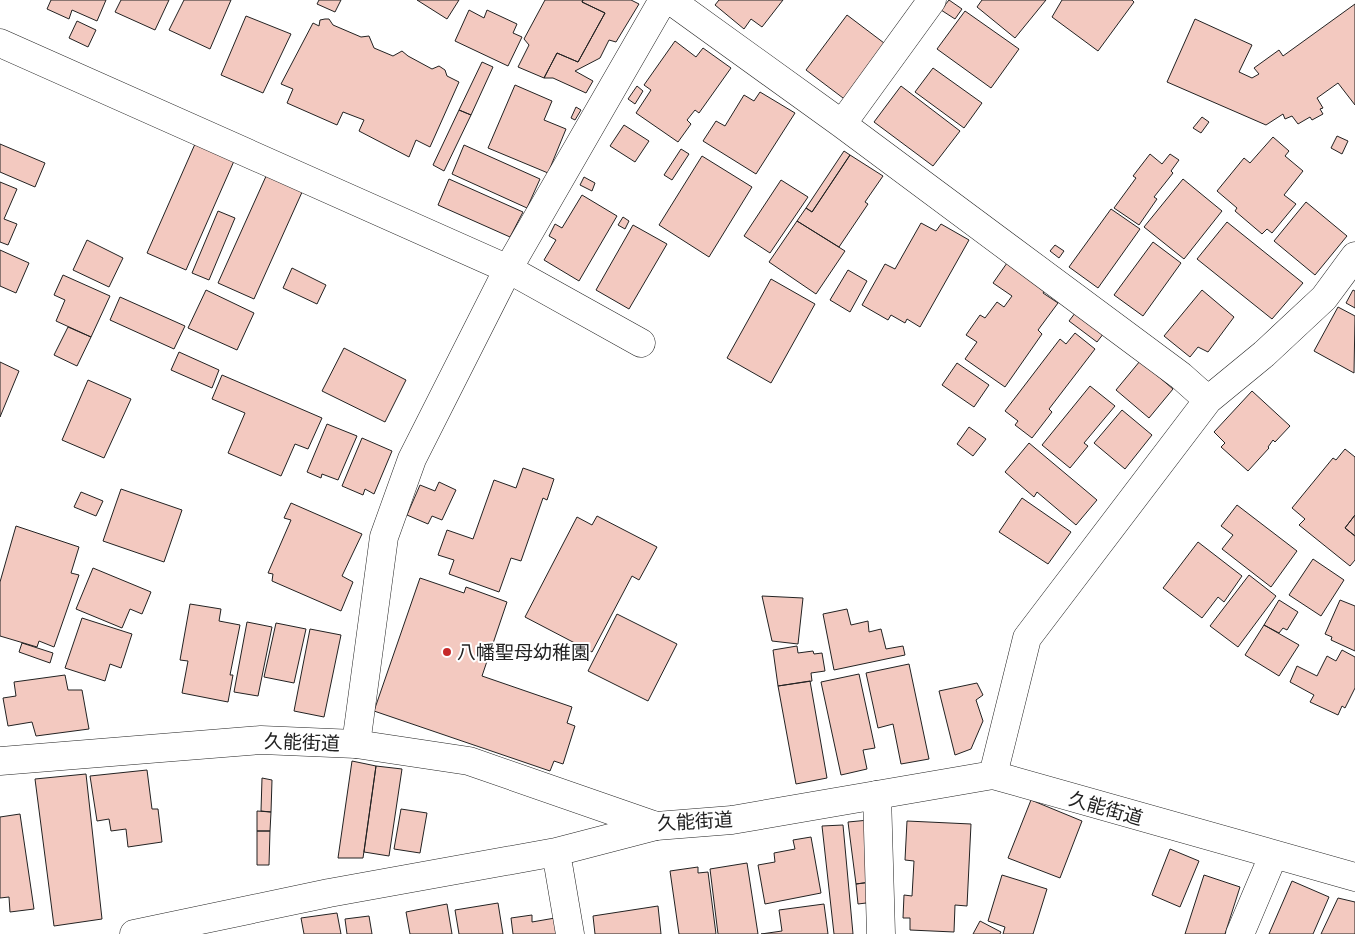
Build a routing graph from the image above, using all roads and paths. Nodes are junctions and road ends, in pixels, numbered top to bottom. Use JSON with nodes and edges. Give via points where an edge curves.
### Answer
{"nodes":[{"id":1,"x":663,"y":0,"type":"edge"},
{"id":2,"x":670,"y":0,"type":"edge"},
{"id":3,"x":932,"y":0,"type":"edge"},
{"id":4,"x":0,"y":43,"type":"edge"},
{"id":5,"x":842,"y":124,"type":"junction"},
{"id":6,"x":1355,"y":256,"type":"edge"},
{"id":7,"x":508,"y":269,"type":"junction"},
{"id":8,"x":641,"y":343,"type":"dead end"},
{"id":9,"x":1208,"y":400,"type":"junction"},
{"id":10,"x":356,"y":744,"type":"junction"},
{"id":11,"x":0,"y":761,"type":"edge"},
{"id":12,"x":993,"y":775,"type":"junction"},
{"id":13,"x":877,"y":795,"type":"junction"},
{"id":14,"x":656,"y":826,"type":"junction"},
{"id":15,"x":556,"y":852,"type":"junction"},
{"id":16,"x":1272,"y":856,"type":"junction"},
{"id":17,"x":1355,"y":877,"type":"edge"},
{"id":18,"x":134,"y":934,"type":"edge"},
{"id":19,"x":570,"y":934,"type":"edge"},
{"id":20,"x":881,"y":934,"type":"edge"},
{"id":21,"x":1240,"y":934,"type":"edge"}],
"edges":[{"from":1,"to":7,"type":"street"},
{"from":2,"to":5,"type":"street"},
{"from":3,"to":5,"type":"street"},
{"from":4,"to":7,"type":"street"},
{"from":5,"to":9,"type":"street","via":[[1181,376]]},
{"from":6,"to":9,"type":"street","via":[[1324,298]]},
{"from":7,"to":8,"type":"street"},
{"from":7,"to":10,"type":"street","via":[[412,459],[384,537]]},
{"from":9,"to":12,"type":"street","via":[[1027,638]]},
{"from":10,"to":11,"type":"street","name":"久能街道","via":[[260,740]]},
{"from":10,"to":14,"type":"street","name":"久能街道","via":[[469,761]]},
{"from":12,"to":13,"type":"street","name":"久能街道"},
{"from":12,"to":16,"type":"street","name":"久能街道"},
{"from":13,"to":14,"type":"street","name":"久能街道","via":[[732,820]]},
{"from":13,"to":20,"type":"street"},
{"from":14,"to":15,"type":"street"},
{"from":15,"to":18,"type":"street","via":[[280,902]]},
{"from":15,"to":19,"type":"street"},
{"from":16,"to":17,"type":"street","name":"久能街道"},
{"from":16,"to":21,"type":"street"}]}
